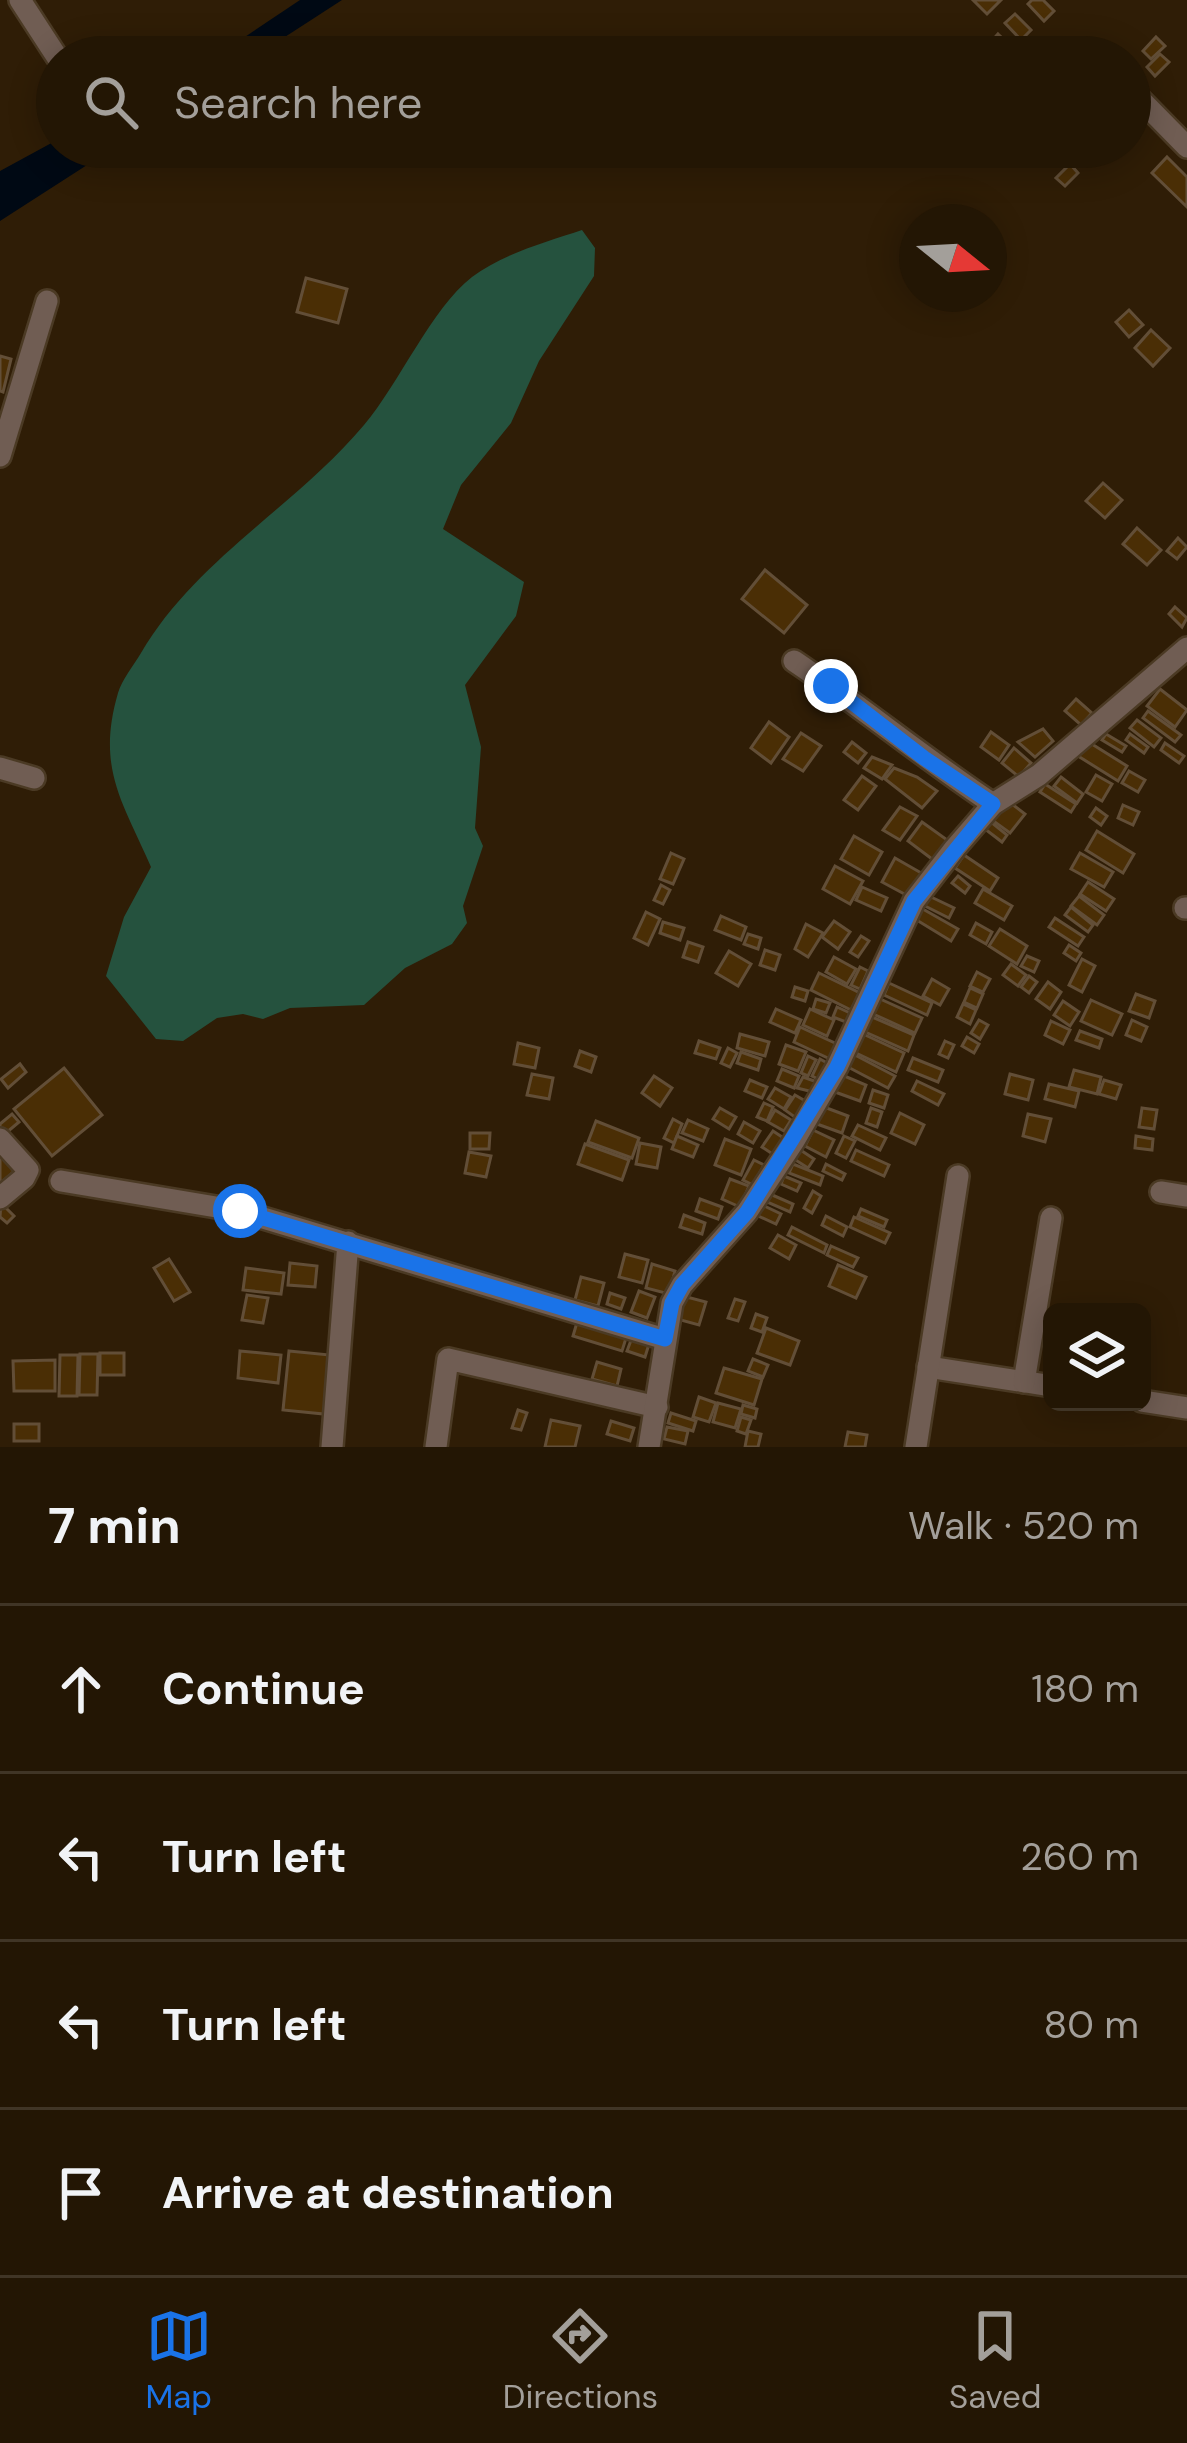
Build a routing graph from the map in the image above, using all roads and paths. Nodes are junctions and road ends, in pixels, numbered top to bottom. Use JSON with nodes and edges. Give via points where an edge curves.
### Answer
{"nodes":[{"id":1,"x":20,"y":0,"type":"edge"},
{"id":2,"x":43,"y":36,"type":"edge"},
{"id":3,"x":1151,"y":111,"type":"edge"},
{"id":4,"x":1187,"y":147,"type":"edge"},
{"id":5,"x":47,"y":301,"type":"dead end"},
{"id":6,"x":0,"y":456,"type":"edge"},
{"id":7,"x":1187,"y":648,"type":"edge"},
{"id":8,"x":794,"y":661,"type":"dead end"},
{"id":9,"x":0,"y":768,"type":"edge"},
{"id":10,"x":34,"y":778,"type":"dead end"},
{"id":11,"x":993,"y":804,"type":"junction"},
{"id":12,"x":0,"y":1139,"type":"edge"},
{"id":13,"x":958,"y":1176,"type":"dead end"},
{"id":14,"x":61,"y":1180,"type":"dead end"},
{"id":15,"x":1161,"y":1192,"type":"dead end"},
{"id":16,"x":1187,"y":1196,"type":"edge"},
{"id":17,"x":0,"y":1198,"type":"edge"},
{"id":18,"x":1051,"y":1218,"type":"dead end"},
{"id":19,"x":349,"y":1242,"type":"junction"},
{"id":20,"x":665,"y":1339,"type":"junction"},
{"id":21,"x":928,"y":1367,"type":"junction"},
{"id":22,"x":1024,"y":1382,"type":"junction"},
{"id":23,"x":1043,"y":1385,"type":"edge"},
{"id":24,"x":1151,"y":1402,"type":"edge"},
{"id":25,"x":657,"y":1408,"type":"junction"},
{"id":26,"x":1187,"y":1408,"type":"edge"},
{"id":27,"x":332,"y":1447,"type":"edge"},
{"id":28,"x":436,"y":1447,"type":"edge"},
{"id":29,"x":649,"y":1447,"type":"edge"},
{"id":30,"x":916,"y":1447,"type":"edge"}],
"edges":[{"from":1,"to":2,"type":"street"},
{"from":3,"to":4,"type":"street"},
{"from":5,"to":6,"type":"street"},
{"from":7,"to":11,"type":"street","via":[[1039,775]]},
{"from":8,"to":11,"type":"street"},
{"from":9,"to":10,"type":"street"},
{"from":11,"to":20,"type":"street","via":[[914,901],[837,1067],[747,1212],[682,1285]]},
{"from":12,"to":17,"type":"street","via":[[28,1170]]},
{"from":13,"to":21,"type":"street"},
{"from":14,"to":19,"type":"street","via":[[240,1211]]},
{"from":15,"to":16,"type":"street"},
{"from":18,"to":22,"type":"street"},
{"from":19,"to":20,"type":"street"},
{"from":19,"to":27,"type":"street"},
{"from":20,"to":25,"type":"street"},
{"from":21,"to":22,"type":"street"},
{"from":21,"to":30,"type":"street"},
{"from":22,"to":23,"type":"street"},
{"from":24,"to":26,"type":"street"},
{"from":25,"to":28,"type":"street","via":[[448,1359]]},
{"from":25,"to":29,"type":"street"}]}
